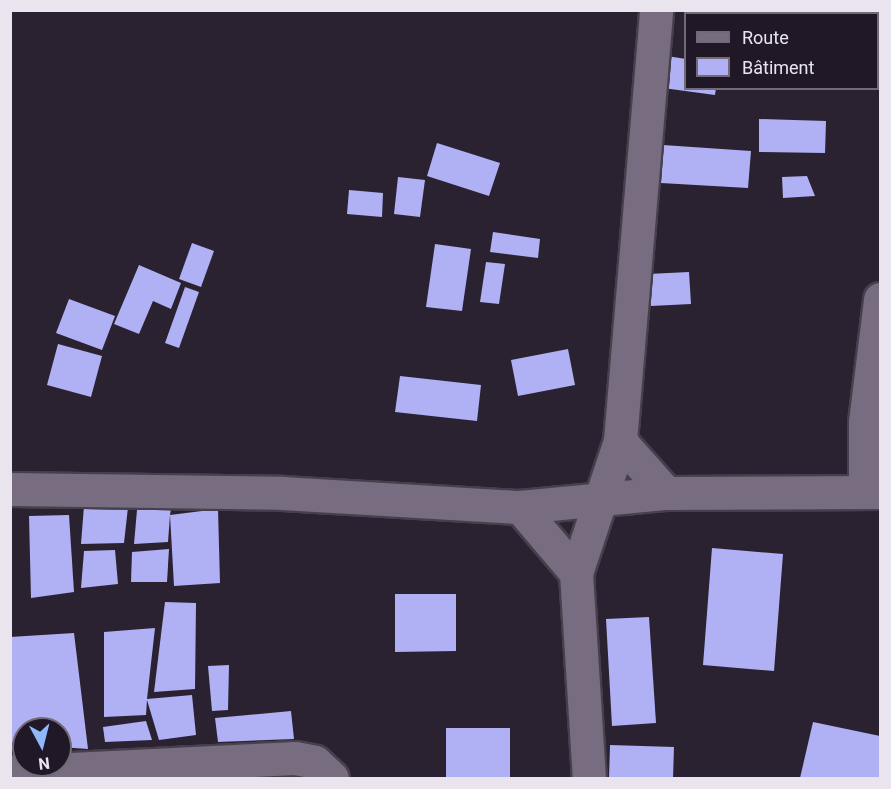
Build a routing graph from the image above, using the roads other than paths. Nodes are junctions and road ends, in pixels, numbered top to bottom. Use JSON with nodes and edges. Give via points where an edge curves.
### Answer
{"nodes":[{"id":1,"x":656,"y":10,"type":"edge"},
{"id":2,"x":880,"y":299,"type":"edge"},
{"id":3,"x":620,"y":441,"type":"junction"},
{"id":4,"x":10,"y":489,"type":"edge"},
{"id":5,"x":873,"y":492,"type":"edge"},
{"id":6,"x":666,"y":493,"type":"junction"},
{"id":7,"x":600,"y":501,"type":"junction"},
{"id":8,"x":520,"y":507,"type":"junction"},
{"id":9,"x":576,"y":573,"type":"junction"},
{"id":10,"x":10,"y":772,"type":"edge"},
{"id":11,"x":332,"y":778,"type":"edge"},
{"id":12,"x":589,"y":778,"type":"edge"}],
"edges":[{"from":1,"to":3,"type":"street"},
{"from":2,"to":5,"type":"street","via":[[865,422]]},
{"from":3,"to":6,"type":"street"},
{"from":3,"to":7,"type":"street"},
{"from":4,"to":8,"type":"street","via":[[282,493]]},
{"from":5,"to":6,"type":"street"},
{"from":6,"to":7,"type":"street"},
{"from":7,"to":8,"type":"street"},
{"from":7,"to":9,"type":"street"},
{"from":8,"to":9,"type":"street"},
{"from":9,"to":12,"type":"street"},
{"from":10,"to":11,"type":"street","via":[[295,758],[315,762]]}]}
